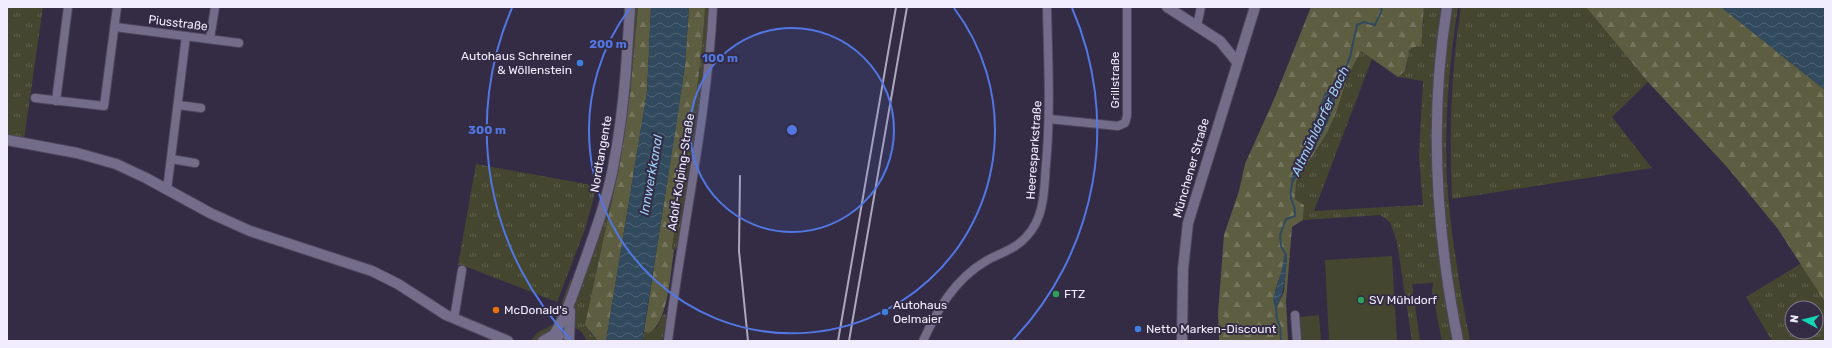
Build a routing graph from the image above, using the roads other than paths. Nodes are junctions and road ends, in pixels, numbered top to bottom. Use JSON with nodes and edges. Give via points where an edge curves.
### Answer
{"nodes":[{"id":1,"x":68,"y":7,"type":"edge"},
{"id":2,"x":117,"y":7,"type":"edge"},
{"id":3,"x":215,"y":7,"type":"edge"},
{"id":4,"x":630,"y":7,"type":"edge"},
{"id":5,"x":713,"y":7,"type":"edge"},
{"id":6,"x":1047,"y":7,"type":"edge"},
{"id":7,"x":1127,"y":7,"type":"edge"},
{"id":8,"x":1167,"y":7,"type":"edge"},
{"id":9,"x":1201,"y":7,"type":"edge"},
{"id":10,"x":1255,"y":7,"type":"edge"},
{"id":11,"x":1447,"y":7,"type":"edge"},
{"id":12,"x":1197,"y":26,"type":"junction"},
{"id":13,"x":115,"y":27,"type":"junction"},
{"id":14,"x":186,"y":36,"type":"junction"},
{"id":15,"x":210,"y":39,"type":"junction"},
{"id":16,"x":1220,"y":41,"type":"junction"},
{"id":17,"x":239,"y":43,"type":"dead end"},
{"id":18,"x":1242,"y":44,"type":"junction"},
{"id":19,"x":1237,"y":62,"type":"junction"},
{"id":20,"x":35,"y":98,"type":"dead end"},
{"id":21,"x":56,"y":101,"type":"junction"},
{"id":22,"x":178,"y":105,"type":"junction"},
{"id":23,"x":201,"y":108,"type":"dead end"},
{"id":24,"x":1049,"y":119,"type":"junction"},
{"id":25,"x":7,"y":140,"type":"edge"},
{"id":26,"x":171,"y":159,"type":"junction"},
{"id":27,"x":195,"y":163,"type":"dead end"},
{"id":28,"x":168,"y":190,"type":"junction"},
{"id":29,"x":462,"y":270,"type":"dead end"},
{"id":30,"x":571,"y":301,"type":"junction"},
{"id":31,"x":1295,"y":315,"type":"dead end"},
{"id":32,"x":454,"y":319,"type":"junction"},
{"id":33,"x":553,"y":336,"type":"junction"},
{"id":34,"x":570,"y":340,"type":"edge"},
{"id":35,"x":509,"y":341,"type":"edge"},
{"id":36,"x":543,"y":341,"type":"edge"},
{"id":37,"x":668,"y":341,"type":"edge"},
{"id":38,"x":923,"y":341,"type":"edge"},
{"id":39,"x":1182,"y":341,"type":"edge"},
{"id":40,"x":1297,"y":341,"type":"edge"},
{"id":41,"x":1458,"y":341,"type":"edge"}],
"edges":[{"from":1,"to":21,"type":"street"},
{"from":2,"to":13,"type":"street"},
{"from":3,"to":15,"type":"street"},
{"from":4,"to":30,"type":"street","name":"Nordtangente","via":[[624,92],[614,162],[605,201]]},
{"from":5,"to":37,"type":"street","name":"Adolf-Kolping-Straße","via":[[703,112]]},
{"from":6,"to":24,"type":"street","name":"Heeresparkstraße"},
{"from":7,"to":24,"type":"street","name":"Grillstraße","via":[[1126,122],[1118,126]]},
{"from":8,"to":12,"type":"street"},
{"from":9,"to":12,"type":"street"},
{"from":10,"to":18,"type":"street","name":"Münchener Straße"},
{"from":11,"to":41,"type":"street","via":[[1438,78],[1437,172],[1443,246]]},
{"from":12,"to":16,"type":"street"},
{"from":13,"to":14,"type":"street","name":"Piusstraße"},
{"from":13,"to":21,"type":"street","via":[[104,106]]},
{"from":14,"to":15,"type":"street","name":"Piusstraße"},
{"from":14,"to":22,"type":"street"},
{"from":15,"to":17,"type":"street","name":"Piusstraße"},
{"from":16,"to":18,"type":"street"},
{"from":16,"to":19,"type":"street"},
{"from":18,"to":19,"type":"street","name":"Münchener Straße"},
{"from":19,"to":39,"type":"street","name":"Münchener Straße","via":[[1188,223],[1182,269]]},
{"from":20,"to":21,"type":"street"},
{"from":22,"to":23,"type":"street"},
{"from":22,"to":26,"type":"street"},
{"from":24,"to":38,"type":"street","name":"Heeresparkstraße","via":[[1042,205],[1037,222],[1015,246],[985,262],[964,278],[940,308]]},
{"from":25,"to":28,"type":"street","via":[[77,152],[104,160],[128,169]]},
{"from":26,"to":27,"type":"street"},
{"from":26,"to":28,"type":"street"},
{"from":28,"to":32,"type":"street","via":[[250,231],[372,271]]},
{"from":29,"to":32,"type":"street"},
{"from":30,"to":33,"type":"street","name":"Nordtangente","via":[[561,325]]},
{"from":30,"to":34,"type":"street","name":"Nordtangente","via":[[568,327]]},
{"from":31,"to":40,"type":"street"},
{"from":32,"to":35,"type":"street"},
{"from":33,"to":34,"type":"street","name":"Nordtangente","via":[[563,336]]},
{"from":33,"to":36,"type":"street"}]}
